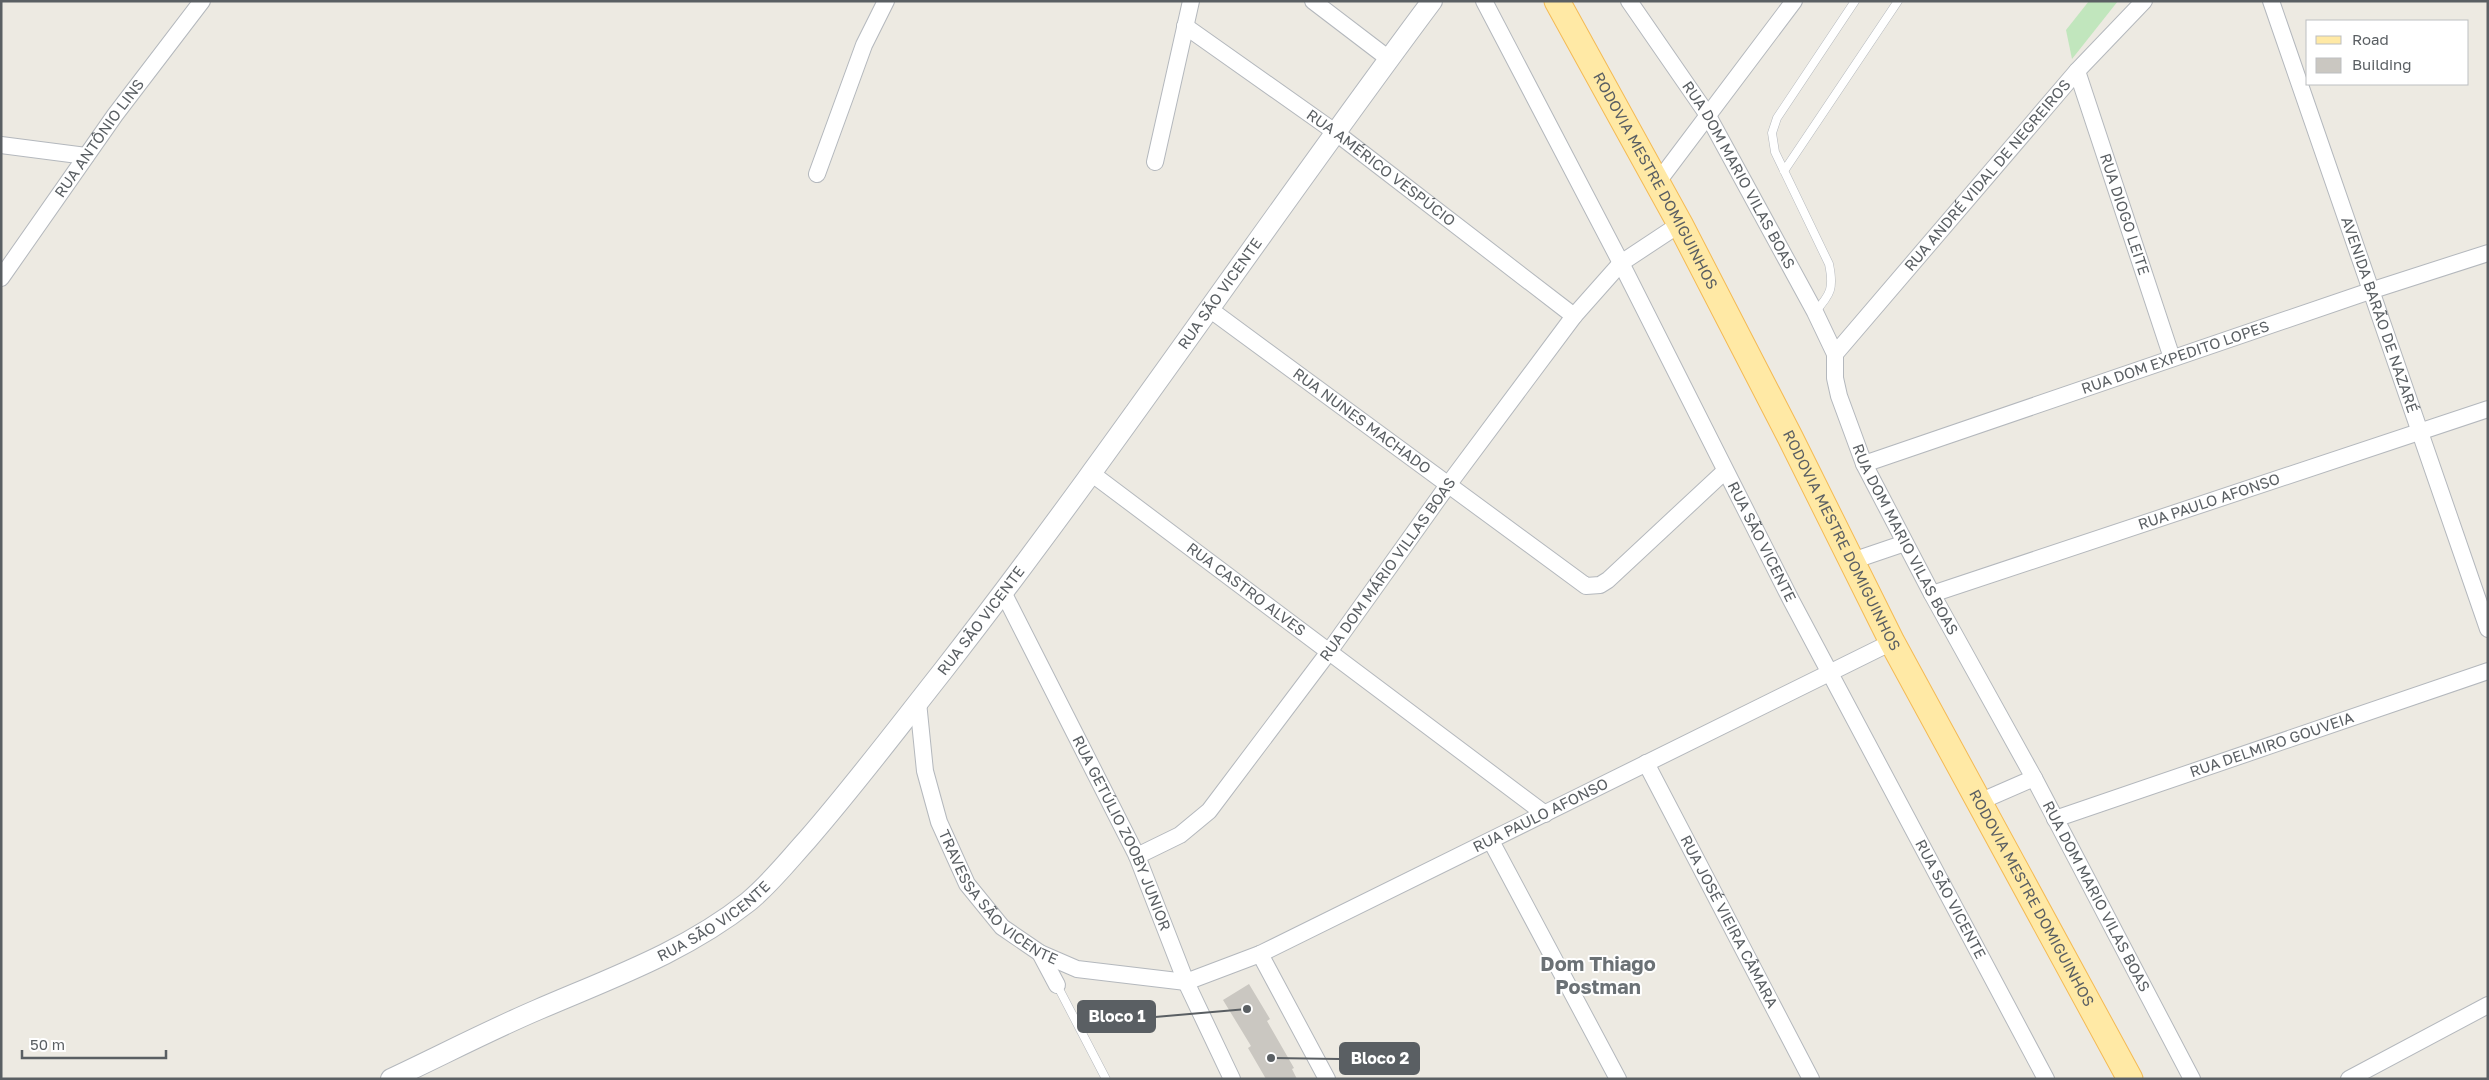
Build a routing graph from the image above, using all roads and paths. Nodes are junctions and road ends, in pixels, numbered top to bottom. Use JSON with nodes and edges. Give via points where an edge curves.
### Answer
{"nodes":[{"id":1,"x":202,"y":1,"type":"edge"},
{"id":2,"x":886,"y":1,"type":"edge"},
{"id":3,"x":1191,"y":1,"type":"edge"},
{"id":4,"x":1313,"y":1,"type":"edge"},
{"id":5,"x":1432,"y":1,"type":"edge"},
{"id":6,"x":1484,"y":1,"type":"edge"},
{"id":7,"x":1629,"y":1,"type":"edge"},
{"id":8,"x":1794,"y":1,"type":"edge"},
{"id":9,"x":1855,"y":1,"type":"edge"},
{"id":10,"x":1898,"y":1,"type":"edge"},
{"id":11,"x":2144,"y":1,"type":"edge"},
{"id":12,"x":2271,"y":1,"type":"edge"},
{"id":13,"x":1563,"y":3,"type":"edge"},
{"id":14,"x":1185,"y":26,"type":"junction"},
{"id":15,"x":1389,"y":59,"type":"junction"},
{"id":16,"x":2077,"y":71,"type":"junction"},
{"id":17,"x":1707,"y":114,"type":"junction"},
{"id":18,"x":1335,"y":132,"type":"junction"},
{"id":19,"x":1,"y":145,"type":"edge"},
{"id":20,"x":86,"y":156,"type":"junction"},
{"id":21,"x":1155,"y":162,"type":"dead end"},
{"id":22,"x":1784,"y":171,"type":"junction"},
{"id":23,"x":817,"y":174,"type":"dead end"},
{"id":24,"x":1657,"y":183,"type":"junction"},
{"id":25,"x":1680,"y":224,"type":"junction"},
{"id":26,"x":2488,"y":253,"type":"edge"},
{"id":27,"x":1621,"y":263,"type":"junction"},
{"id":28,"x":1,"y":278,"type":"edge"},
{"id":29,"x":2370,"y":291,"type":"junction"},
{"id":30,"x":1208,"y":308,"type":"junction"},
{"id":31,"x":1815,"y":312,"type":"junction"},
{"id":32,"x":1574,"y":316,"type":"junction"},
{"id":33,"x":1835,"y":354,"type":"junction"},
{"id":34,"x":2172,"y":358,"type":"junction"},
{"id":35,"x":2488,"y":409,"type":"edge"},
{"id":36,"x":2420,"y":432,"type":"junction"},
{"id":37,"x":1864,"y":464,"type":"junction"},
{"id":38,"x":1725,"y":471,"type":"junction"},
{"id":39,"x":1091,"y":474,"type":"junction"},
{"id":40,"x":1448,"y":485,"type":"junction"},
{"id":41,"x":1905,"y":543,"type":"junction"},
{"id":42,"x":1852,"y":561,"type":"junction"},
{"id":43,"x":1003,"y":592,"type":"junction"},
{"id":44,"x":1932,"y":594,"type":"junction"},
{"id":45,"x":2488,"y":629,"type":"edge"},
{"id":46,"x":1892,"y":642,"type":"junction"},
{"id":47,"x":1328,"y":653,"type":"junction"},
{"id":48,"x":1828,"y":671,"type":"junction"},
{"id":49,"x":2488,"y":671,"type":"edge"},
{"id":50,"x":918,"y":702,"type":"junction"},
{"id":51,"x":1646,"y":763,"type":"junction"},
{"id":52,"x":2034,"y":778,"type":"junction"},
{"id":53,"x":1979,"y":802,"type":"junction"},
{"id":54,"x":1545,"y":814,"type":"junction"},
{"id":55,"x":2055,"y":819,"type":"junction"},
{"id":56,"x":1491,"y":841,"type":"junction"},
{"id":57,"x":1137,"y":856,"type":"junction"},
{"id":58,"x":1040,"y":953,"type":"junction"},
{"id":59,"x":1260,"y":954,"type":"junction"},
{"id":60,"x":1186,"y":982,"type":"junction"},
{"id":61,"x":1057,"y":985,"type":"joint"},
{"id":62,"x":2488,"y":1005,"type":"edge"},
{"id":63,"x":391,"y":1079,"type":"edge"},
{"id":64,"x":1106,"y":1079,"type":"edge"},
{"id":65,"x":1232,"y":1079,"type":"edge"},
{"id":66,"x":1327,"y":1079,"type":"edge"},
{"id":67,"x":1618,"y":1079,"type":"edge"},
{"id":68,"x":1811,"y":1079,"type":"edge"},
{"id":69,"x":2046,"y":1079,"type":"edge"},
{"id":70,"x":2130,"y":1079,"type":"edge"},
{"id":71,"x":2192,"y":1079,"type":"edge"},
{"id":72,"x":2350,"y":1079,"type":"edge"}],
"edges":[{"from":1,"to":20,"type":"street","name":"RUA ANTÔNIO LINS"},
{"from":2,"to":23,"type":"street","via":[[864,45]]},
{"from":3,"to":14,"type":"street"},
{"from":4,"to":15,"type":"street"},
{"from":5,"to":15,"type":"street","name":"RUA SÃO VICENTE"},
{"from":6,"to":27,"type":"street","name":"RUA SÃO VICENTE"},
{"from":7,"to":17,"type":"street","name":"RUA DOM MARIO VILAS BOAS"},
{"from":8,"to":17,"type":"street"},
{"from":9,"to":22,"type":"lane","via":[[1777,118],[1772,133],[1775,152]]},
{"from":10,"to":22,"type":"lane"},
{"from":11,"to":16,"type":"street","name":"RUA ANDRÉ VIDAL DE NEGREIROS"},
{"from":12,"to":29,"type":"street","name":"AVENIDA BARÃO DE NAZARÉ"},
{"from":13,"to":24,"type":"main road","name":"RODOVIA MESTRE DOMIGUINHOS"},
{"from":14,"to":18,"type":"street","name":"RUA AMÉRICO VESPÚCIO"},
{"from":14,"to":21,"type":"street"},
{"from":15,"to":18,"type":"street","name":"RUA SÃO VICENTE"},
{"from":16,"to":33,"type":"street","name":"RUA ANDRÉ VIDAL DE NEGREIROS"},
{"from":16,"to":34,"type":"street","name":"RUA DIOGO LEITE"},
{"from":17,"to":24,"type":"street"},
{"from":17,"to":31,"type":"street","name":"RUA DOM MARIO VILAS BOAS"},
{"from":18,"to":30,"type":"street","name":"RUA SÃO VICENTE"},
{"from":18,"to":32,"type":"street","name":"RUA AMÉRICO VESPÚCIO"},
{"from":19,"to":20,"type":"street"},
{"from":20,"to":28,"type":"street","name":"RUA ANTÔNIO LINS"},
{"from":22,"to":31,"type":"lane","via":[[1829,264],[1833,282],[1827,299]]},
{"from":24,"to":25,"type":"main road","name":"RODOVIA MESTRE DOMIGUINHOS"},
{"from":25,"to":27,"type":"street","name":"RUA DOM MÁRIO VILLAS BOAS"},
{"from":25,"to":42,"type":"main road","name":"RODOVIA MESTRE DOMIGUINHOS"},
{"from":26,"to":29,"type":"street","name":"RUA DOM EXPEDITO LOPES"},
{"from":27,"to":32,"type":"street","name":"RUA DOM MÁRIO VILLAS BOAS"},
{"from":27,"to":38,"type":"street","name":"RUA SÃO VICENTE"},
{"from":29,"to":34,"type":"street","name":"RUA DOM EXPEDITO LOPES"},
{"from":29,"to":36,"type":"street","name":"AVENIDA BARÃO DE NAZARÉ"},
{"from":30,"to":39,"type":"street","name":"RUA SÃO VICENTE"},
{"from":30,"to":40,"type":"street","name":"RUA NUNES MACHADO"},
{"from":31,"to":33,"type":"street","name":"RUA DOM MARIO VILAS BOAS"},
{"from":32,"to":40,"type":"street","name":"RUA DOM MÁRIO VILLAS BOAS"},
{"from":33,"to":37,"type":"street","name":"RUA DOM MARIO VILAS BOAS","via":[[1839,396]]},
{"from":34,"to":37,"type":"street","name":"RUA DOM EXPEDITO LOPES"},
{"from":35,"to":36,"type":"street","name":"RUA PAULO AFONSO"},
{"from":36,"to":44,"type":"street","name":"RUA PAULO AFONSO"},
{"from":36,"to":45,"type":"street","name":"AVENIDA BARÃO DE NAZARÉ"},
{"from":37,"to":41,"type":"street","name":"RUA DOM MARIO VILAS BOAS"},
{"from":38,"to":40,"type":"street","name":"RUA NUNES MACHADO","via":[[1608,580],[1593,586],[1586,586]]},
{"from":38,"to":48,"type":"street","name":"RUA SÃO VICENTE"},
{"from":39,"to":43,"type":"street","name":"RUA SÃO VICENTE"},
{"from":39,"to":47,"type":"street","name":"RUA CASTRO ALVES"},
{"from":40,"to":47,"type":"street","name":"RUA DOM MÁRIO VILLAS BOAS"},
{"from":41,"to":42,"type":"street"},
{"from":41,"to":44,"type":"street","name":"RUA DOM MARIO VILAS BOAS"},
{"from":42,"to":46,"type":"main road","name":"RODOVIA MESTRE DOMIGUINHOS"},
{"from":43,"to":50,"type":"street","name":"RUA SÃO VICENTE"},
{"from":43,"to":57,"type":"street","name":"RUA GETÚLIO ZOOBY JUNIOR"},
{"from":44,"to":52,"type":"street","name":"RUA DOM MARIO VILAS BOAS"},
{"from":46,"to":48,"type":"street","name":"RUA PAULO AFONSO"},
{"from":46,"to":53,"type":"main road","name":"RODOVIA MESTRE DOMIGUINHOS"},
{"from":47,"to":54,"type":"street","name":"RUA CASTRO ALVES"},
{"from":47,"to":57,"type":"street","name":"RUA DOM MÁRIO VILLAS BOAS","via":[[1209,811],[1180,835]]},
{"from":48,"to":51,"type":"street","name":"RUA PAULO AFONSO"},
{"from":48,"to":69,"type":"street","name":"RUA SÃO VICENTE"},
{"from":49,"to":55,"type":"street","name":"RUA DELMIRO GOUVEIA"},
{"from":50,"to":58,"type":"street","name":"TRAVESSA SÃO VICENTE","via":[[926,771],[939,822],[967,884],[1002,927]]},
{"from":50,"to":63,"type":"street","name":"RUA SÃO VICENTE","via":[[832,811],[751,900],[675,950],[505,1024]]},
{"from":51,"to":54,"type":"street","name":"RUA PAULO AFONSO"},
{"from":51,"to":68,"type":"street","name":"RUA JOSÉ VIEIRA CÂMARA"},
{"from":52,"to":53,"type":"street"},
{"from":52,"to":55,"type":"street","name":"RUA DOM MARIO VILAS BOAS"},
{"from":53,"to":70,"type":"main road","name":"RODOVIA MESTRE DOMIGUINHOS"},
{"from":54,"to":56,"type":"street","name":"RUA PAULO AFONSO"},
{"from":55,"to":71,"type":"street","name":"RUA DOM MARIO VILAS BOAS"},
{"from":56,"to":59,"type":"street","name":"RUA PAULO AFONSO"},
{"from":56,"to":67,"type":"street"},
{"from":57,"to":60,"type":"street","name":"RUA GETÚLIO ZOOBY JUNIOR"},
{"from":58,"to":60,"type":"street","name":"TRAVESSA SÃO VICENTE","via":[[1077,969]]},
{"from":58,"to":61,"type":"street"},
{"from":59,"to":60,"type":"street","name":"RUA PAULO AFONSO"},
{"from":59,"to":66,"type":"street"},
{"from":60,"to":65,"type":"street","name":"RUA GETÚLIO ZOOBY JUNIOR"},
{"from":61,"to":64,"type":"lane"},
{"from":62,"to":72,"type":"street"}]}
